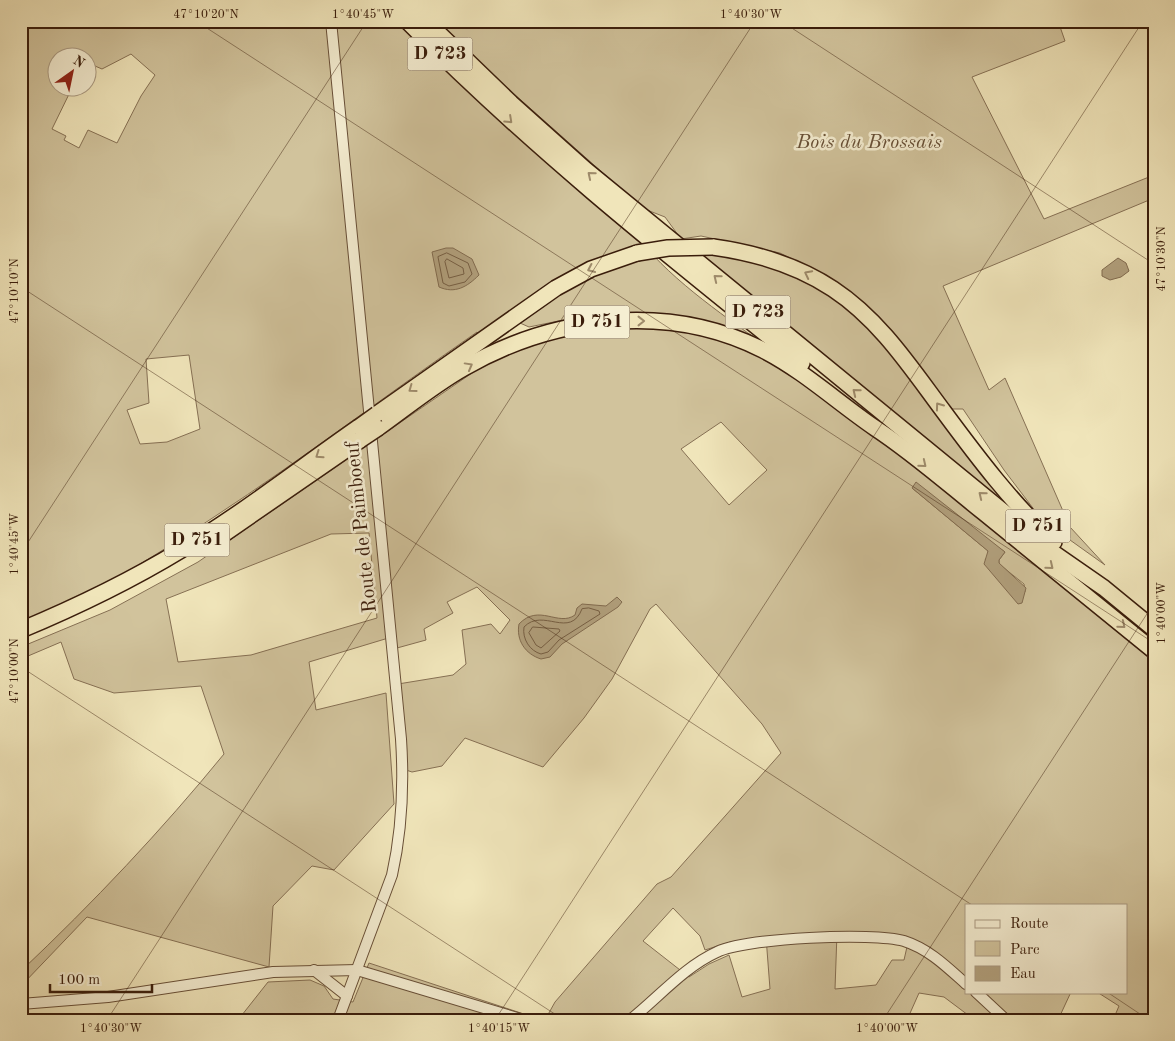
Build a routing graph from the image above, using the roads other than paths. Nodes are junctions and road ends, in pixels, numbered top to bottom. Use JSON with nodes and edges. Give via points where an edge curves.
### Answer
{"nodes":[{"id":1,"x":331,"y":21,"type":"edge"},
{"id":2,"x":407,"y":21,"type":"edge"},
{"id":3,"x":426,"y":21,"type":"edge"},
{"id":4,"x":377,"y":421,"type":"junction"},
{"id":5,"x":360,"y":434,"type":"junction"},
{"id":6,"x":885,"y":434,"type":"junction"},
{"id":7,"x":1104,"y":588,"type":"junction"},
{"id":8,"x":1154,"y":629,"type":"edge"},
{"id":9,"x":21,"y":630,"type":"edge"},
{"id":10,"x":21,"y":640,"type":"edge"},
{"id":11,"x":1154,"y":651,"type":"edge"},
{"id":12,"x":314,"y":970,"type":"junction"},
{"id":13,"x":357,"y":970,"type":"junction"},
{"id":14,"x":965,"y":983,"type":"edge"},
{"id":15,"x":978,"y":994,"type":"edge"},
{"id":16,"x":347,"y":996,"type":"junction"},
{"id":17,"x":21,"y":1004,"type":"edge"},
{"id":18,"x":338,"y":1020,"type":"edge"},
{"id":19,"x":524,"y":1020,"type":"edge"},
{"id":20,"x":630,"y":1020,"type":"edge"},
{"id":21,"x":1006,"y":1020,"type":"edge"}],
"edges":[{"from":1,"to":13,"type":"street","name":"Route de Paimboeuf","via":[[402,760],[403,801],[396,854],[385,897]]},
{"from":2,"to":6,"type":"highway","number":"D 723","one_way":true,"via":[[493,106],[567,172]]},
{"from":7,"to":3,"type":"highway","number":"D 723","one_way":true,"via":[[1055,554],[586,170]]},
{"from":4,"to":5,"type":"highway","number":"D 751","bridge":true},
{"from":4,"to":6,"type":"highway","number":"D 751","one_way":true,"via":[[463,369],[519,342],[585,324],[651,321],[705,329],[750,344],[795,368]]},
{"from":7,"to":4,"type":"highway","number":"D 751","one_way":true,"bridge":true,"via":[[1000,486],[903,356],[862,312],[834,290],[794,268],[762,256],[713,247],[668,248],[637,253],[591,269],[556,288]]},
{"from":5,"to":9,"type":"highway","number":"D 751","one_way":true,"via":[[182,550],[104,592]]},
{"from":5,"to":10,"type":"highway","number":"D 751","via":[[182,561],[109,601]]},
{"from":6,"to":11,"type":"highway","number":"D 723","one_way":true},
{"from":7,"to":8,"type":"highway","number":"D 723"},
{"from":12,"to":13,"type":"street"},
{"from":12,"to":16,"type":"street"},
{"from":12,"to":17,"type":"street","via":[[273,972],[108,997]]},
{"from":13,"to":16,"type":"street","name":"Route de Paimboeuf"},
{"from":13,"to":19,"type":"street"},
{"from":14,"to":20,"type":"street","via":[[928,952],[898,940],[882,937],[771,942],[717,952],[682,976]]},
{"from":15,"to":21,"type":"street"},
{"from":16,"to":18,"type":"street","name":"Route de Paimboeuf"}]}
